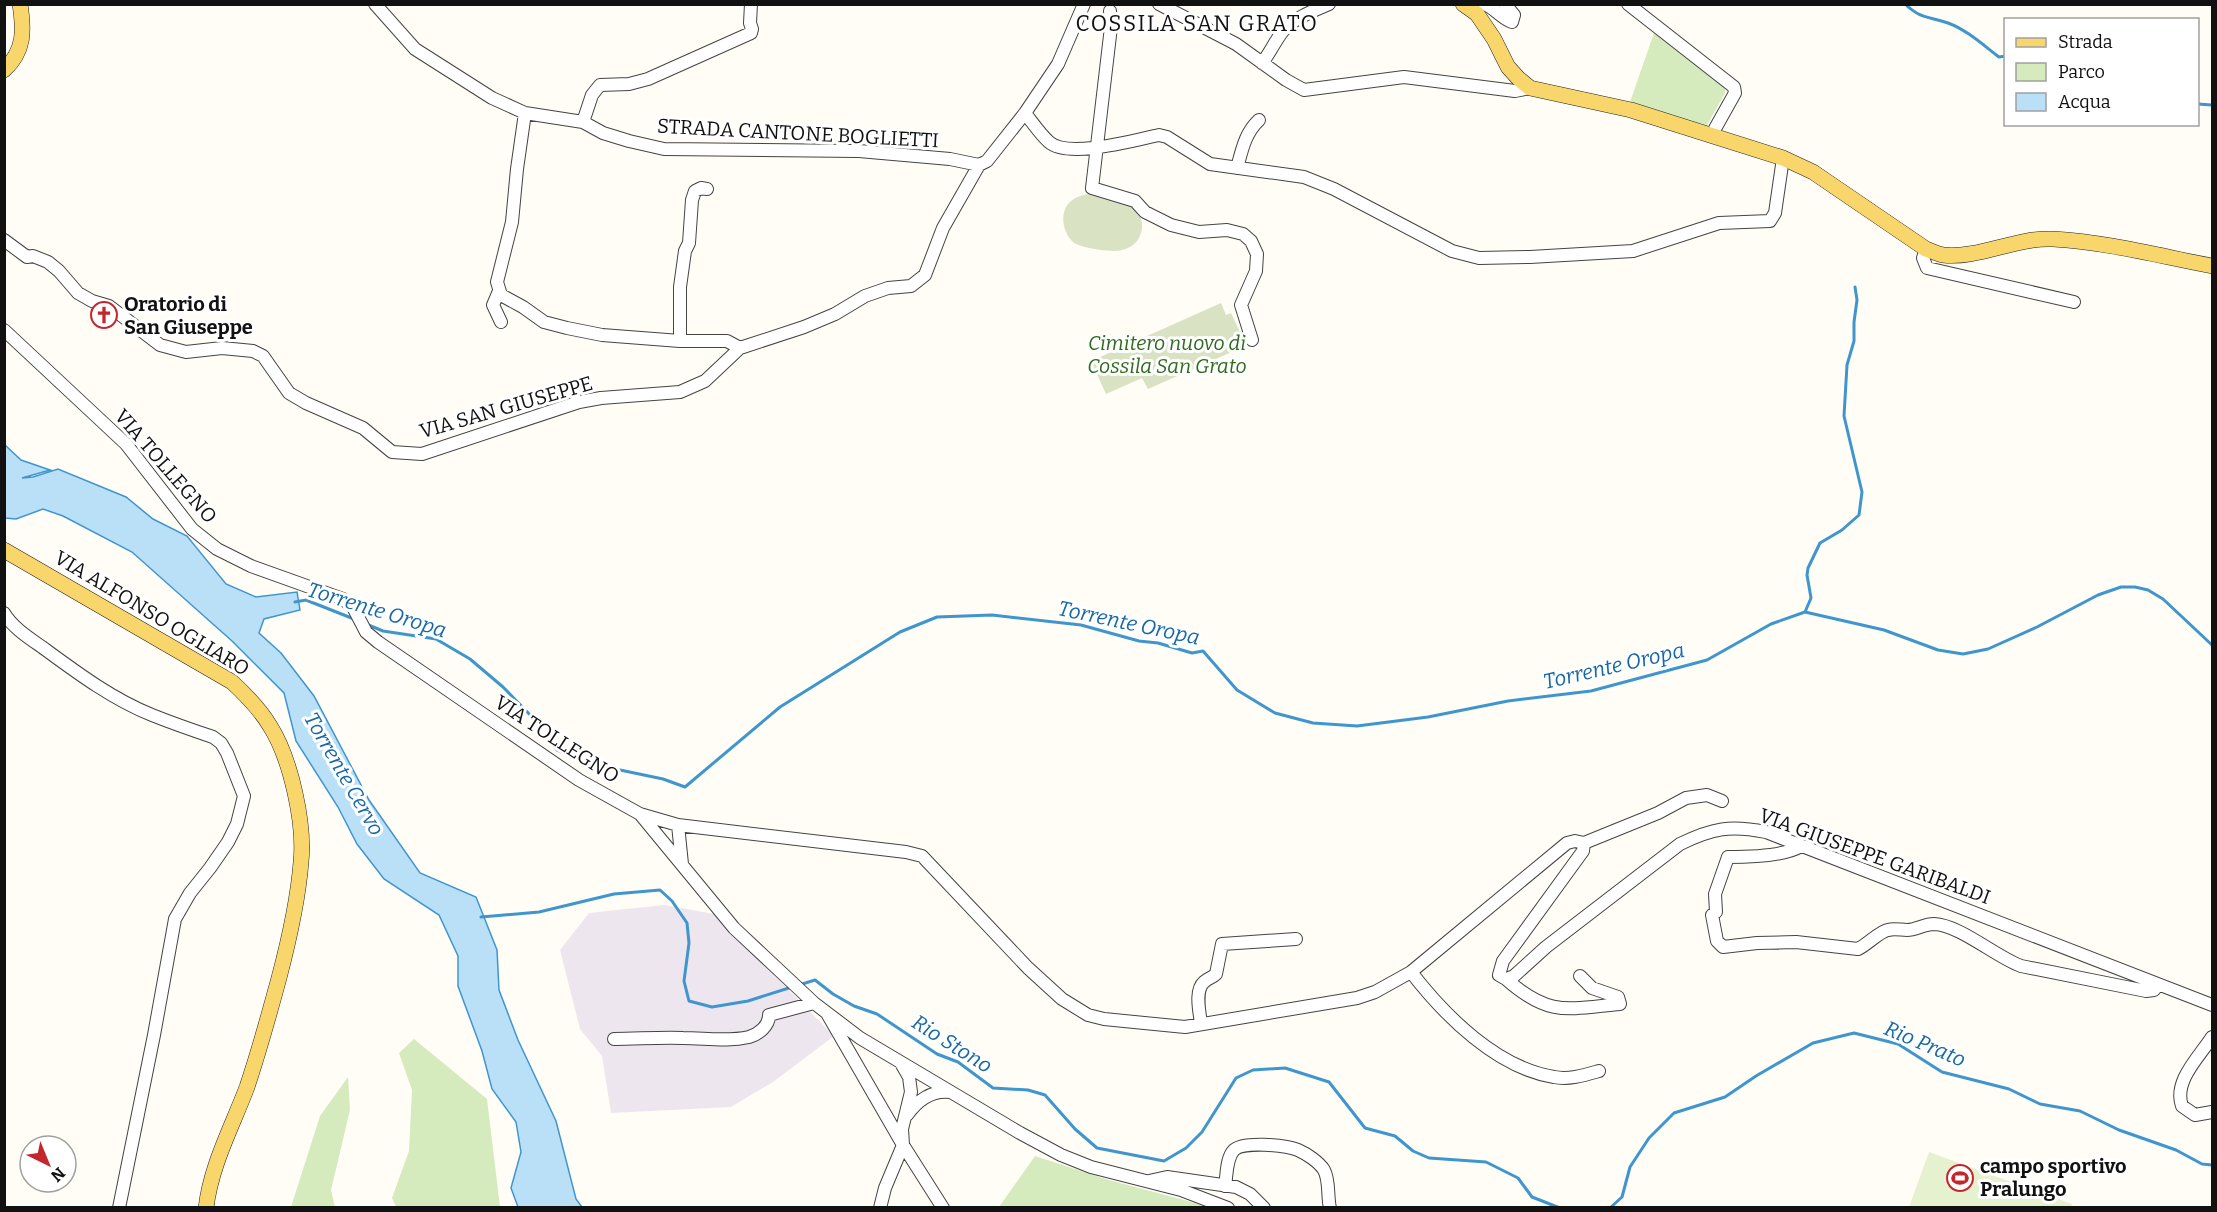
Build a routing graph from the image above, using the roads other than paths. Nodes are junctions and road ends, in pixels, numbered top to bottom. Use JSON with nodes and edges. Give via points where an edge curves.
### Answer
{"nodes":[{"id":1,"x":20,"y":4,"type":"edge"},
{"id":2,"x":375,"y":4,"type":"edge"},
{"id":3,"x":751,"y":4,"type":"edge"},
{"id":4,"x":1084,"y":4,"type":"edge"},
{"id":5,"x":1159,"y":4,"type":"edge"},
{"id":6,"x":1329,"y":4,"type":"edge"},
{"id":7,"x":1463,"y":4,"type":"edge"},
{"id":8,"x":1484,"y":4,"type":"edge"},
{"id":9,"x":1505,"y":4,"type":"edge"},
{"id":10,"x":1628,"y":4,"type":"edge"},
{"id":11,"x":1110,"y":11,"type":"dead end"},
{"id":12,"x":1262,"y":63,"type":"junction"},
{"id":13,"x":4,"y":70,"type":"edge"},
{"id":14,"x":1530,"y":88,"type":"junction"},
{"id":15,"x":525,"y":113,"type":"junction"},
{"id":16,"x":1025,"y":113,"type":"junction"},
{"id":17,"x":1259,"y":120,"type":"dead end"},
{"id":18,"x":583,"y":122,"type":"junction"},
{"id":19,"x":1712,"y":134,"type":"junction"},
{"id":20,"x":1096,"y":148,"type":"junction"},
{"id":21,"x":1783,"y":158,"type":"junction"},
{"id":22,"x":979,"y":165,"type":"junction"},
{"id":23,"x":1237,"y":168,"type":"junction"},
{"id":24,"x":707,"y":189,"type":"dead end"},
{"id":25,"x":4,"y":240,"type":"edge"},
{"id":26,"x":1926,"y":249,"type":"junction"},
{"id":27,"x":2212,"y":266,"type":"edge"},
{"id":28,"x":499,"y":291,"type":"junction"},
{"id":29,"x":2074,"y":302,"type":"dead end"},
{"id":30,"x":501,"y":322,"type":"dead end"},
{"id":31,"x":4,"y":330,"type":"edge"},
{"id":32,"x":1252,"y":340,"type":"dead end"},
{"id":33,"x":680,"y":341,"type":"junction"},
{"id":34,"x":740,"y":348,"type":"junction"},
{"id":35,"x":4,"y":550,"type":"edge"},
{"id":36,"x":4,"y":613,"type":"edge"},
{"id":37,"x":1722,"y":801,"type":"dead end"},
{"id":38,"x":640,"y":814,"type":"junction"},
{"id":39,"x":678,"y":825,"type":"junction"},
{"id":40,"x":703,"y":827,"type":"junction"},
{"id":41,"x":681,"y":842,"type":"junction"},
{"id":42,"x":1584,"y":843,"type":"junction"},
{"id":43,"x":1801,"y":846,"type":"junction"},
{"id":44,"x":669,"y":850,"type":"junction"},
{"id":45,"x":682,"y":864,"type":"junction"},
{"id":46,"x":1296,"y":939,"type":"dead end"},
{"id":47,"x":1411,"y":972,"type":"junction"},
{"id":48,"x":1580,"y":976,"type":"dead end"},
{"id":49,"x":1506,"y":979,"type":"junction"},
{"id":50,"x":2158,"y":985,"type":"junction"},
{"id":51,"x":814,"y":1003,"type":"junction"},
{"id":52,"x":2212,"y":1005,"type":"edge"},
{"id":53,"x":827,"y":1013,"type":"junction"},
{"id":54,"x":1201,"y":1024,"type":"junction"},
{"id":55,"x":2212,"y":1037,"type":"edge"},
{"id":56,"x":614,"y":1039,"type":"dead end"},
{"id":57,"x":899,"y":1060,"type":"junction"},
{"id":58,"x":1599,"y":1071,"type":"dead end"},
{"id":59,"x":928,"y":1078,"type":"junction"},
{"id":60,"x":950,"y":1092,"type":"junction"},
{"id":61,"x":916,"y":1096,"type":"junction"},
{"id":62,"x":2212,"y":1112,"type":"edge"},
{"id":63,"x":903,"y":1145,"type":"junction"},
{"id":64,"x":1145,"y":1182,"type":"junction"},
{"id":65,"x":1225,"y":1186,"type":"junction"},
{"id":66,"x":119,"y":1208,"type":"edge"},
{"id":67,"x":206,"y":1208,"type":"edge"},
{"id":68,"x":880,"y":1208,"type":"edge"},
{"id":69,"x":943,"y":1208,"type":"edge"},
{"id":70,"x":1228,"y":1208,"type":"edge"},
{"id":71,"x":1264,"y":1208,"type":"edge"},
{"id":72,"x":1330,"y":1208,"type":"edge"}],
"edges":[{"from":1,"to":13,"type":"main road","via":[[22,40],[16,57]]},
{"from":2,"to":15,"type":"street","name":"STRADA CANTONE BOGLIETTI","via":[[415,49],[492,98]]},
{"from":3,"to":18,"type":"street","via":[[751,33],[648,79],[600,85],[592,95]]},
{"from":4,"to":16,"type":"street","name":"VIA SAN GIUSEPPE","via":[[1058,64]]},
{"from":5,"to":12,"type":"street","via":[[1236,44]]},
{"from":6,"to":12,"type":"street","via":[[1291,24]]},
{"from":7,"to":14,"type":"main road","via":[[1477,14],[1508,67]]},
{"from":8,"to":9,"type":"street","via":[[1512,22],[1514,15]]},
{"from":10,"to":19,"type":"street","via":[[1734,87],[1735,93]]},
{"from":11,"to":20,"type":"street"},
{"from":12,"to":14,"type":"street","via":[[1304,90],[1404,76],[1515,91]]},
{"from":14,"to":19,"type":"main road","via":[[1631,110]]},
{"from":15,"to":18,"type":"street","name":"STRADA CANTONE BOGLIETTI"},
{"from":15,"to":28,"type":"street","via":[[512,222],[497,282]]},
{"from":16,"to":20,"type":"street","via":[[1050,143],[1060,148]]},
{"from":16,"to":22,"type":"street","name":"VIA SAN GIUSEPPE","via":[[987,161]]},
{"from":17,"to":23,"type":"street","via":[[1250,128]]},
{"from":18,"to":22,"type":"street","name":"STRADA CANTONE BOGLIETTI","via":[[603,133],[664,149],[859,151]]},
{"from":19,"to":21,"type":"main road"},
{"from":20,"to":23,"type":"street","via":[[1159,135],[1210,164]]},
{"from":20,"to":32,"type":"street","via":[[1092,188],[1135,201],[1146,212],[1171,225],[1199,232],[1227,230],[1243,234],[1251,241],[1257,254],[1256,271],[1241,305]]},
{"from":21,"to":23,"type":"street","via":[[1775,213],[1770,221],[1719,223],[1633,251],[1479,258],[1452,251],[1304,177]]},
{"from":21,"to":26,"type":"main road","via":[[1813,172]]},
{"from":22,"to":34,"type":"street","name":"VIA SAN GIUSEPPE","via":[[943,228],[925,275],[911,286],[865,296],[804,327]]},
{"from":24,"to":33,"type":"street","via":[[695,191],[692,200],[680,287]]},
{"from":25,"to":34,"type":"street","name":"VIA SAN GIUSEPPE","via":[[27,257],[48,262],[78,293],[109,306],[160,345],[186,352],[222,348],[263,356],[289,393],[363,428],[392,452],[422,454],[579,402],[680,392],[705,381]]},
{"from":26,"to":27,"type":"main road","via":[[1942,255],[1964,254],[2051,239]]},
{"from":26,"to":29,"type":"street","via":[[1923,258],[1927,268]]},
{"from":28,"to":30,"type":"street","via":[[493,304]]},
{"from":28,"to":33,"type":"street","via":[[544,322],[602,335]]},
{"from":31,"to":38,"type":"street","name":"VIA TOLLEGNO","via":[[126,444],[192,530],[216,549],[343,599],[353,607],[366,632],[579,780]]},
{"from":33,"to":34,"type":"street","via":[[727,341]]},
{"from":35,"to":67,"type":"main road","name":"VIA ALFONSO OGLIARO","via":[[231,682],[252,700],[271,727],[288,765],[299,814],[302,860],[290,935],[264,1035],[209,1183]]},
{"from":36,"to":66,"type":"street","via":[[76,673],[108,692],[151,715],[213,737],[227,753],[244,796],[228,842],[175,919]]},
{"from":37,"to":42,"type":"street","via":[[1707,795],[1686,798]]},
{"from":38,"to":39,"type":"street"},
{"from":38,"to":44,"type":"street"},
{"from":39,"to":40,"type":"street"},
{"from":39,"to":41,"type":"street"},
{"from":39,"to":44,"type":"street","via":[[670,837]]},
{"from":40,"to":41,"type":"street"},
{"from":40,"to":54,"type":"street","via":[[922,856],[1028,968],[1077,1010],[1104,1019],[1169,1027]]},
{"from":41,"to":45,"type":"street"},
{"from":42,"to":47,"type":"street","via":[[1567,843]]},
{"from":42,"to":49,"type":"street","via":[[1583,851],[1503,962],[1499,975]]},
{"from":43,"to":49,"type":"street","name":"VIA GIUSEPPE GARIBALDI","via":[[1766,832],[1739,827],[1699,834],[1680,844]]},
{"from":43,"to":50,"type":"street","name":"VIA GIUSEPPE GARIBALDI"},
{"from":43,"to":50,"type":"street","via":[[1751,857],[1728,857],[1715,894],[1716,912],[1712,915],[1717,941],[1723,947],[1796,942],[1858,950],[1889,929],[1910,930],[1934,924],[1975,940],[2021,966],[2146,991]]},
{"from":44,"to":45,"type":"street"},
{"from":45,"to":51,"type":"street","via":[[734,928]]},
{"from":46,"to":54,"type":"street","via":[[1222,944],[1216,974],[1200,990]]},
{"from":47,"to":54,"type":"street","via":[[1357,998]]},
{"from":47,"to":58,"type":"street","via":[[1423,988],[1496,1054],[1554,1077]]},
{"from":48,"to":49,"type":"street","via":[[1592,988],[1618,997],[1620,1004],[1559,1009],[1536,1002]]},
{"from":50,"to":52,"type":"street","name":"VIA GIUSEPPE GARIBALDI"},
{"from":51,"to":53,"type":"street"},
{"from":51,"to":56,"type":"street","via":[[769,1015],[759,1033],[749,1037]]},
{"from":53,"to":57,"type":"street"},
{"from":53,"to":63,"type":"street"},
{"from":55,"to":62,"type":"street","via":[[2184,1079],[2180,1095],[2182,1106],[2195,1115]]},
{"from":57,"to":59,"type":"street"},
{"from":57,"to":61,"type":"street"},
{"from":59,"to":60,"type":"street"},
{"from":59,"to":61,"type":"street","via":[[919,1083]]},
{"from":60,"to":61,"type":"street"},
{"from":60,"to":64,"type":"street","via":[[1061,1155]]},
{"from":61,"to":63,"type":"street","via":[[906,1116]]},
{"from":63,"to":68,"type":"street"},
{"from":63,"to":69,"type":"street"},
{"from":64,"to":65,"type":"street","via":[[1167,1177]]},
{"from":64,"to":70,"type":"street","via":[[1181,1190]]},
{"from":65,"to":71,"type":"street","via":[[1250,1194]]},
{"from":65,"to":72,"type":"street","via":[[1229,1158],[1239,1146],[1286,1146],[1306,1155],[1323,1170]]}]}
